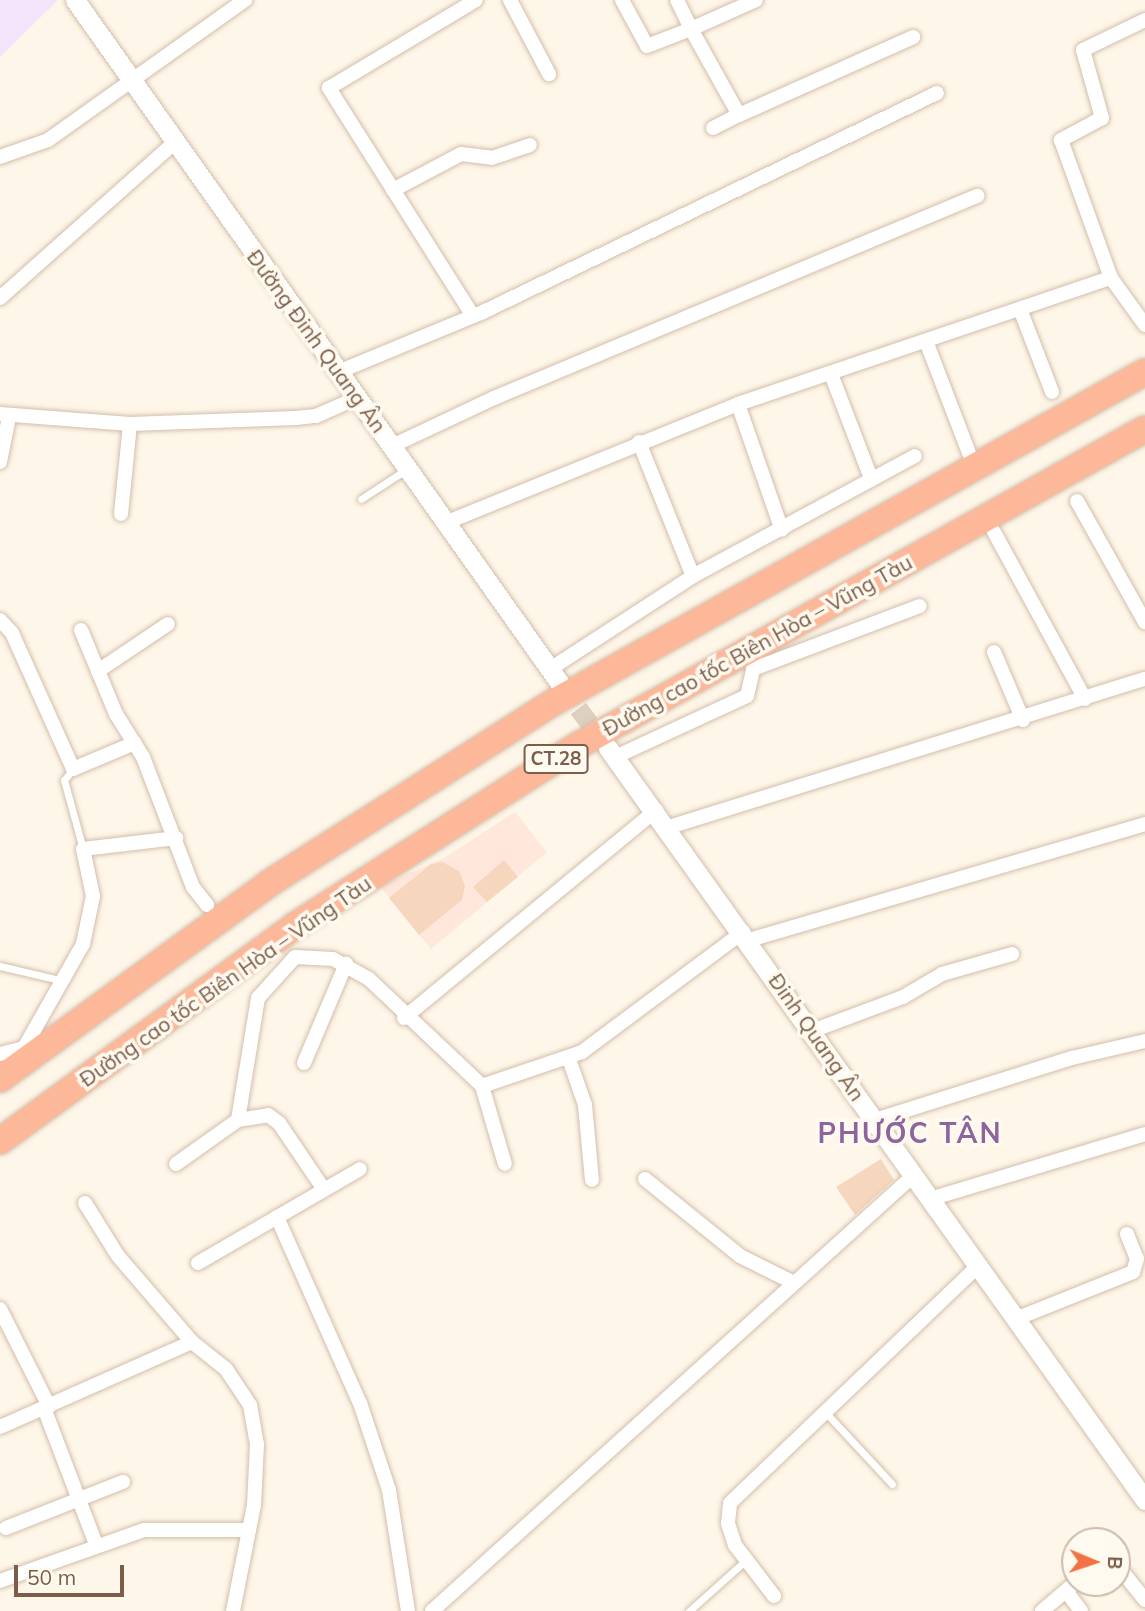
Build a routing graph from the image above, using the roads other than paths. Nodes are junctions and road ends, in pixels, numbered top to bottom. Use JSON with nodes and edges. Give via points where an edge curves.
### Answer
{"nodes":[{"id":1,"x":75,"y":0,"type":"edge"},
{"id":2,"x":245,"y":0,"type":"edge"},
{"id":3,"x":476,"y":0,"type":"edge"},
{"id":4,"x":510,"y":0,"type":"edge"},
{"id":5,"x":622,"y":0,"type":"edge"},
{"id":6,"x":677,"y":0,"type":"edge"},
{"id":7,"x":756,"y":0,"type":"edge"},
{"id":8,"x":1145,"y":20,"type":"edge"},
{"id":9,"x":691,"y":29,"type":"junction"},
{"id":10,"x":913,"y":37,"type":"dead end"},
{"id":11,"x":549,"y":74,"type":"dead end"},
{"id":12,"x":130,"y":79,"type":"junction"},
{"id":13,"x":937,"y":93,"type":"dead end"},
{"id":14,"x":739,"y":115,"type":"junction"},
{"id":15,"x":713,"y":128,"type":"dead end"},
{"id":16,"x":174,"y":143,"type":"junction"},
{"id":17,"x":530,"y":145,"type":"dead end"},
{"id":18,"x":0,"y":157,"type":"edge"},
{"id":19,"x":393,"y":190,"type":"junction"},
{"id":20,"x":977,"y":197,"type":"dead end"},
{"id":21,"x":1111,"y":278,"type":"junction"},
{"id":22,"x":0,"y":298,"type":"edge"},
{"id":23,"x":1020,"y":309,"type":"junction"},
{"id":24,"x":473,"y":316,"type":"junction"},
{"id":25,"x":1145,"y":325,"type":"edge"},
{"id":26,"x":926,"y":341,"type":"junction"},
{"id":27,"x":338,"y":372,"type":"junction"},
{"id":28,"x":1145,"y":372,"type":"edge"},
{"id":29,"x":831,"y":374,"type":"junction"},
{"id":30,"x":1052,"y":393,"type":"dead end"},
{"id":31,"x":357,"y":398,"type":"junction"},
{"id":32,"x":738,"y":404,"type":"junction"},
{"id":33,"x":4,"y":415,"type":"edge"},
{"id":34,"x":130,"y":424,"type":"junction"},
{"id":35,"x":1145,"y":429,"type":"edge"},
{"id":36,"x":639,"y":442,"type":"junction"},
{"id":37,"x":392,"y":446,"type":"junction"},
{"id":38,"x":969,"y":453,"type":"dead end"},
{"id":39,"x":915,"y":456,"type":"dead end"},
{"id":40,"x":0,"y":463,"type":"edge"},
{"id":41,"x":408,"y":469,"type":"junction"},
{"id":42,"x":871,"y":478,"type":"junction"},
{"id":43,"x":361,"y":499,"type":"dead end"},
{"id":44,"x":1076,"y":500,"type":"dead end"},
{"id":45,"x":121,"y":514,"type":"dead end"},
{"id":46,"x":446,"y":523,"type":"junction"},
{"id":47,"x":782,"y":530,"type":"junction"},
{"id":48,"x":994,"y":532,"type":"dead end"},
{"id":49,"x":693,"y":576,"type":"junction"},
{"id":50,"x":920,"y":606,"type":"dead end"},
{"id":51,"x":0,"y":620,"type":"edge"},
{"id":52,"x":1145,"y":622,"type":"edge"},
{"id":53,"x":168,"y":624,"type":"dead end"},
{"id":54,"x":81,"y":630,"type":"dead end"},
{"id":55,"x":994,"y":652,"type":"dead end"},
{"id":56,"x":98,"y":671,"type":"junction"},
{"id":57,"x":554,"y":676,"type":"joint"},
{"id":58,"x":1145,"y":680,"type":"edge"},
{"id":59,"x":1085,"y":699,"type":"junction"},
{"id":60,"x":1023,"y":720,"type":"junction"},
{"id":61,"x":135,"y":743,"type":"junction"},
{"id":62,"x":612,"y":752,"type":"joint"},
{"id":63,"x":73,"y":769,"type":"junction"},
{"id":64,"x":656,"y":810,"type":"junction"},
{"id":65,"x":1145,"y":824,"type":"edge"},
{"id":66,"x":669,"y":827,"type":"junction"},
{"id":67,"x":176,"y":838,"type":"junction"},
{"id":68,"x":83,"y":849,"type":"junction"},
{"id":69,"x":207,"y":905,"type":"dead end"},
{"id":70,"x":746,"y":936,"type":"junction"},
{"id":71,"x":1012,"y":954,"type":"dead end"},
{"id":72,"x":346,"y":964,"type":"junction"},
{"id":73,"x":0,"y":967,"type":"edge"},
{"id":74,"x":64,"y":981,"type":"junction"},
{"id":75,"x":404,"y":1018,"type":"junction"},
{"id":76,"x":812,"y":1031,"type":"junction"},
{"id":77,"x":1145,"y":1041,"type":"edge"},
{"id":78,"x":0,"y":1054,"type":"edge"},
{"id":79,"x":569,"y":1059,"type":"junction"},
{"id":80,"x":304,"y":1063,"type":"dead end"},
{"id":81,"x":0,"y":1079,"type":"edge"},
{"id":82,"x":482,"y":1086,"type":"junction"},
{"id":83,"x":238,"y":1119,"type":"junction"},
{"id":84,"x":875,"y":1119,"type":"junction"},
{"id":85,"x":1145,"y":1134,"type":"edge"},
{"id":86,"x":0,"y":1141,"type":"edge"},
{"id":87,"x":176,"y":1164,"type":"dead end"},
{"id":88,"x":505,"y":1164,"type":"dead end"},
{"id":89,"x":360,"y":1169,"type":"dead end"},
{"id":90,"x":913,"y":1176,"type":"junction"},
{"id":91,"x":645,"y":1179,"type":"dead end"},
{"id":92,"x":592,"y":1180,"type":"dead end"},
{"id":93,"x":323,"y":1188,"type":"junction"},
{"id":94,"x":930,"y":1199,"type":"junction"},
{"id":95,"x":85,"y":1203,"type":"dead end"},
{"id":96,"x":277,"y":1217,"type":"junction"},
{"id":97,"x":1127,"y":1234,"type":"dead end"},
{"id":98,"x":198,"y":1264,"type":"dead end"},
{"id":99,"x":979,"y":1265,"type":"junction"},
{"id":100,"x":794,"y":1283,"type":"junction"},
{"id":101,"x":0,"y":1309,"type":"edge"},
{"id":102,"x":1018,"y":1318,"type":"junction"},
{"id":103,"x":192,"y":1342,"type":"junction"},
{"id":104,"x":46,"y":1407,"type":"junction"},
{"id":105,"x":826,"y":1413,"type":"junction"},
{"id":106,"x":0,"y":1427,"type":"edge"},
{"id":107,"x":124,"y":1482,"type":"dead end"},
{"id":108,"x":892,"y":1483,"type":"dead end"},
{"id":109,"x":78,"y":1500,"type":"junction"},
{"id":110,"x":1145,"y":1500,"type":"edge"},
{"id":111,"x":6,"y":1528,"type":"dead end"},
{"id":112,"x":249,"y":1530,"type":"junction"},
{"id":113,"x":96,"y":1544,"type":"junction"},
{"id":114,"x":746,"y":1560,"type":"junction"},
{"id":115,"x":0,"y":1581,"type":"edge"},
{"id":116,"x":1131,"y":1582,"type":"edge"},
{"id":117,"x":1061,"y":1595,"type":"edge"},
{"id":118,"x":774,"y":1596,"type":"dead end"},
{"id":119,"x":1145,"y":1600,"type":"edge"},
{"id":120,"x":233,"y":1611,"type":"edge"},
{"id":121,"x":408,"y":1611,"type":"edge"},
{"id":122,"x":432,"y":1611,"type":"edge"},
{"id":123,"x":689,"y":1611,"type":"edge"},
{"id":124,"x":1042,"y":1611,"type":"edge"}],
"edges":[{"from":1,"to":12,"type":"street","name":"Đường Đinh Quang Ân"},
{"from":2,"to":12,"type":"street"},
{"from":3,"to":19,"type":"street","via":[[329,88]]},
{"from":4,"to":11,"type":"street"},
{"from":5,"to":9,"type":"street","via":[[647,46]]},
{"from":6,"to":9,"type":"street"},
{"from":7,"to":9,"type":"street"},
{"from":8,"to":21,"type":"street","via":[[1083,50],[1102,118],[1061,141]]},
{"from":9,"to":14,"type":"street"},
{"from":10,"to":14,"type":"street"},
{"from":12,"to":16,"type":"street","name":"Đường Đinh Quang Ân"},
{"from":12,"to":18,"type":"street","via":[[48,140]]},
{"from":13,"to":24,"type":"street"},
{"from":14,"to":15,"type":"street"},
{"from":16,"to":22,"type":"street"},
{"from":16,"to":27,"type":"street","name":"Đường Đinh Quang Ân"},
{"from":17,"to":19,"type":"street","via":[[492,158],[461,154]]},
{"from":19,"to":24,"type":"street"},
{"from":20,"to":37,"type":"street","via":[[494,398]]},
{"from":21,"to":23,"type":"street"},
{"from":21,"to":25,"type":"street"},
{"from":23,"to":26,"type":"street"},
{"from":23,"to":30,"type":"street"},
{"from":24,"to":27,"type":"street"},
{"from":26,"to":29,"type":"street"},
{"from":26,"to":38,"type":"street"},
{"from":27,"to":31,"type":"street","name":"Đường Đinh Quang Ân"},
{"from":28,"to":81,"type":"highway","number":"CT.28","via":[[554,702],[268,884]]},
{"from":29,"to":32,"type":"street"},
{"from":29,"to":42,"type":"street"},
{"from":31,"to":34,"type":"street","via":[[316,416]]},
{"from":31,"to":37,"type":"street","name":"Đường Đinh Quang Ân"},
{"from":32,"to":36,"type":"street"},
{"from":32,"to":47,"type":"street"},
{"from":33,"to":34,"type":"street"},
{"from":33,"to":40,"type":"street"},
{"from":34,"to":45,"type":"street"},
{"from":35,"to":86,"type":"highway","name":"Đường cao tốc Biên Hòa – Vũng Tàu","number":"CT.28","via":[[579,745],[296,925]]},
{"from":36,"to":46,"type":"street"},
{"from":36,"to":49,"type":"street"},
{"from":37,"to":41,"type":"street","name":"Đường Đinh Quang Ân"},
{"from":39,"to":42,"type":"street"},
{"from":41,"to":43,"type":"lane"},
{"from":41,"to":46,"type":"street","name":"Đường Đinh Quang Ân"},
{"from":42,"to":47,"type":"street"},
{"from":44,"to":52,"type":"street"},
{"from":46,"to":57,"type":"street","name":"Đường Đinh Quang Ân"},
{"from":47,"to":49,"type":"street"},
{"from":48,"to":59,"type":"street"},
{"from":49,"to":57,"type":"street"},
{"from":50,"to":62,"type":"street","via":[[753,669],[747,696]]},
{"from":51,"to":63,"type":"street","via":[[12,633]]},
{"from":53,"to":56,"type":"street"},
{"from":54,"to":56,"type":"street"},
{"from":55,"to":60,"type":"street"},
{"from":56,"to":61,"type":"street"},
{"from":58,"to":59,"type":"street"},
{"from":59,"to":60,"type":"street"},
{"from":60,"to":66,"type":"street"},
{"from":61,"to":63,"type":"street"},
{"from":61,"to":67,"type":"street"},
{"from":62,"to":64,"type":"street","name":"Đinh Quang Ân"},
{"from":63,"to":68,"type":"lane","via":[[64,780]]},
{"from":64,"to":66,"type":"street","name":"Đinh Quang Ân"},
{"from":64,"to":75,"type":"street"},
{"from":65,"to":70,"type":"street"},
{"from":66,"to":70,"type":"street","name":"Đinh Quang Ân"},
{"from":67,"to":68,"type":"street"},
{"from":67,"to":69,"type":"street","via":[[193,887]]},
{"from":68,"to":74,"type":"street","via":[[93,897],[91,924]]},
{"from":70,"to":76,"type":"street","name":"Đinh Quang Ân"},
{"from":70,"to":79,"type":"street"},
{"from":71,"to":76,"type":"street","via":[[943,974],[903,997]]},
{"from":72,"to":75,"type":"street","via":[[369,979]]},
{"from":72,"to":80,"type":"street"},
{"from":72,"to":83,"type":"street","via":[[295,957],[258,998]]},
{"from":73,"to":74,"type":"lane"},
{"from":74,"to":78,"type":"street","via":[[24,1048]]},
{"from":75,"to":82,"type":"street"},
{"from":76,"to":84,"type":"street","name":"Đinh Quang Ân"},
{"from":77,"to":84,"type":"street"},
{"from":79,"to":82,"type":"street"},
{"from":79,"to":92,"type":"street","via":[[585,1105]]},
{"from":82,"to":88,"type":"street"},
{"from":83,"to":87,"type":"street"},
{"from":83,"to":93,"type":"street","via":[[268,1115],[279,1123]]},
{"from":84,"to":90,"type":"street","name":"Đinh Quang Ân"},
{"from":85,"to":94,"type":"street"},
{"from":89,"to":93,"type":"street"},
{"from":90,"to":94,"type":"street","name":"Đinh Quang Ân"},
{"from":90,"to":100,"type":"street"},
{"from":91,"to":100,"type":"street","via":[[740,1256]]},
{"from":93,"to":96,"type":"street"},
{"from":94,"to":99,"type":"street","name":"Đinh Quang Ân"},
{"from":95,"to":103,"type":"street","via":[[118,1256]]},
{"from":96,"to":98,"type":"street"},
{"from":96,"to":121,"type":"street","via":[[364,1415],[388,1490]]},
{"from":97,"to":102,"type":"street","via":[[1137,1259],[1133,1272]]},
{"from":99,"to":102,"type":"street","name":"Đinh Quang Ân"},
{"from":99,"to":105,"type":"street"},
{"from":100,"to":122,"type":"street"},
{"from":101,"to":104,"type":"street"},
{"from":102,"to":110,"type":"street","name":"Đinh Quang Ân"},
{"from":103,"to":104,"type":"street"},
{"from":103,"to":112,"type":"street","via":[[226,1368],[250,1405],[257,1444]]},
{"from":104,"to":106,"type":"street"},
{"from":104,"to":109,"type":"street"},
{"from":105,"to":108,"type":"lane"},
{"from":105,"to":114,"type":"street","via":[[730,1503],[728,1523]]},
{"from":107,"to":109,"type":"street"},
{"from":109,"to":111,"type":"street"},
{"from":109,"to":113,"type":"street"},
{"from":112,"to":113,"type":"street","via":[[144,1530]]},
{"from":112,"to":120,"type":"street"},
{"from":113,"to":115,"type":"street"},
{"from":114,"to":118,"type":"street"},
{"from":114,"to":123,"type":"lane"},
{"from":116,"to":119,"type":"street"},
{"from":117,"to":124,"type":"street"}]}
